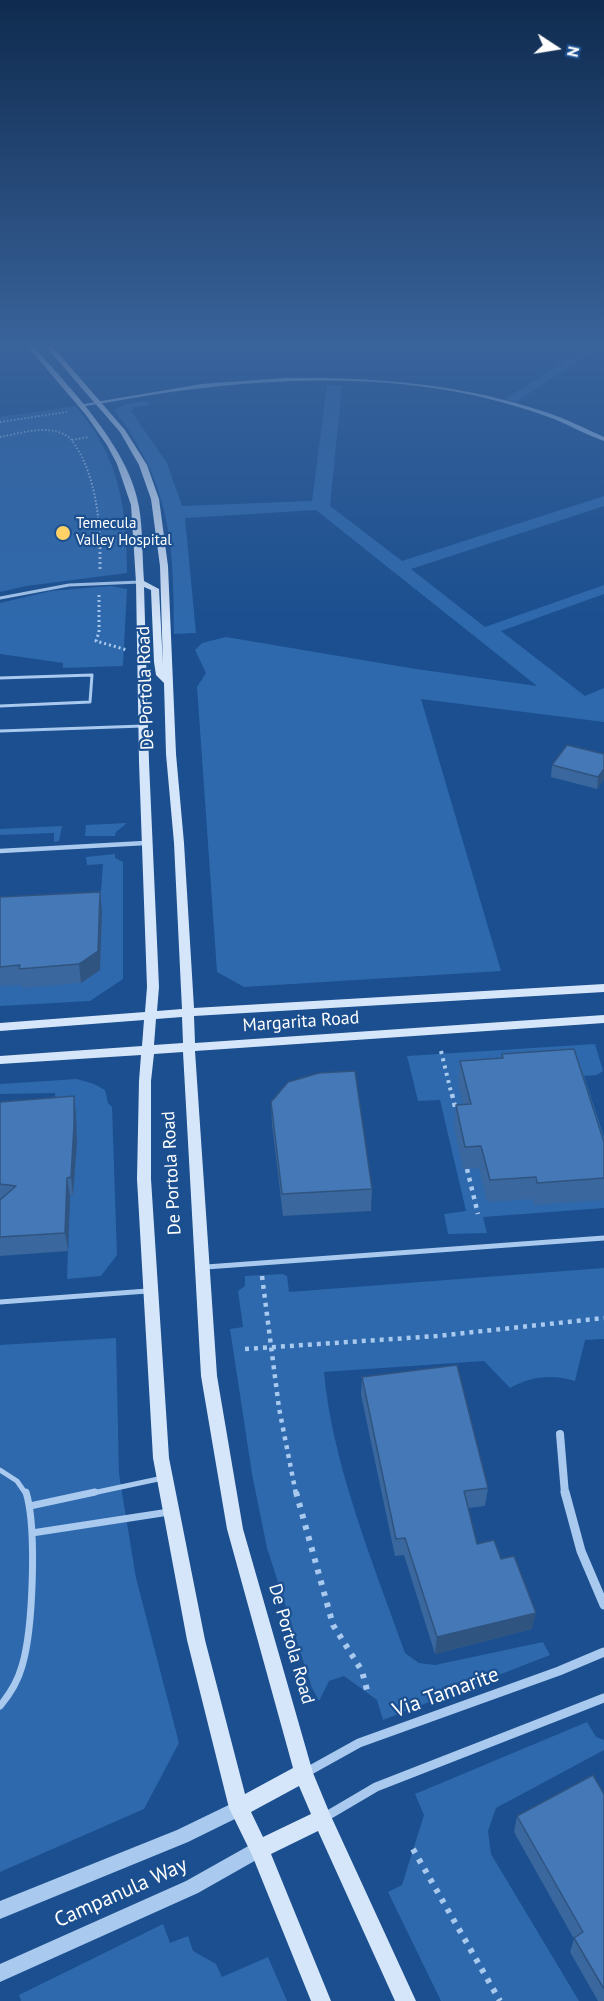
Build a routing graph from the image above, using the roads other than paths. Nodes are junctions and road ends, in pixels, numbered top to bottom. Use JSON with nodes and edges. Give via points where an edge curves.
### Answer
{"nodes":[{"id":1,"x":106,"y":439,"type":"edge"},
{"id":2,"x":128,"y":439,"type":"edge"},
{"id":3,"x":140,"y":582,"type":"junction"},
{"id":4,"x":0,"y":598,"type":"edge"},
{"id":5,"x":0,"y":678,"type":"edge"},
{"id":6,"x":169,"y":683,"type":"junction"},
{"id":7,"x":0,"y":706,"type":"edge"},
{"id":8,"x":143,"y":726,"type":"junction"},
{"id":9,"x":0,"y":731,"type":"edge"},
{"id":10,"x":148,"y":843,"type":"junction"},
{"id":11,"x":0,"y":851,"type":"edge"},
{"id":12,"x":604,"y":988,"type":"edge"},
{"id":13,"x":188,"y":1013,"type":"junction"},
{"id":14,"x":151,"y":1016,"type":"junction"},
{"id":15,"x":604,"y":1021,"type":"edge"},
{"id":16,"x":0,"y":1027,"type":"edge"},
{"id":17,"x":189,"y":1048,"type":"junction"},
{"id":18,"x":147,"y":1050,"type":"junction"},
{"id":19,"x":0,"y":1060,"type":"edge"},
{"id":20,"x":604,"y":1238,"type":"edge"},
{"id":21,"x":200,"y":1267,"type":"junction"},
{"id":22,"x":150,"y":1291,"type":"junction"},
{"id":23,"x":0,"y":1302,"type":"edge"},
{"id":24,"x":560,"y":1434,"type":"dead end"},
{"id":25,"x":0,"y":1470,"type":"edge"},
{"id":26,"x":165,"y":1477,"type":"junction"},
{"id":27,"x":30,"y":1506,"type":"junction"},
{"id":28,"x":171,"y":1511,"type":"junction"},
{"id":29,"x":32,"y":1533,"type":"junction"},
{"id":30,"x":604,"y":1605,"type":"edge"},
{"id":31,"x":604,"y":1652,"type":"edge"},
{"id":32,"x":604,"y":1698,"type":"edge"},
{"id":33,"x":0,"y":1707,"type":"edge"},
{"id":34,"x":303,"y":1773,"type":"junction"},
{"id":35,"x":239,"y":1808,"type":"junction"},
{"id":36,"x":322,"y":1819,"type":"junction"},
{"id":37,"x":259,"y":1849,"type":"junction"},
{"id":38,"x":0,"y":1910,"type":"edge"},
{"id":39,"x":0,"y":1973,"type":"edge"},
{"id":40,"x":321,"y":2001,"type":"edge"},
{"id":41,"x":406,"y":2001,"type":"edge"}],
"edges":[{"from":1,"to":3,"type":"main road","name":"De Portola Road","via":[[128,481],[135,505]]},
{"from":2,"to":6,"type":"main road","name":"De Portola Road","via":[[155,499],[164,566]]},
{"from":3,"to":4,"type":"lane","via":[[100,582]]},
{"from":3,"to":6,"type":"main road","via":[[155,589],[158,662],[161,675]]},
{"from":3,"to":8,"type":"main road","name":"De Portola Road"},
{"from":5,"to":7,"type":"lane","via":[[92,675],[90,702]]},
{"from":6,"to":13,"type":"main road","name":"De Portola Road"},
{"from":8,"to":9,"type":"lane"},
{"from":8,"to":10,"type":"main road","name":"De Portola Road"},
{"from":10,"to":11,"type":"lane"},
{"from":10,"to":14,"type":"main road","name":"De Portola Road"},
{"from":12,"to":13,"type":"main road","name":"Margarita Road"},
{"from":13,"to":14,"type":"main road","name":"Margarita Road"},
{"from":13,"to":17,"type":"main road","name":"De Portola Road"},
{"from":14,"to":16,"type":"main road","name":"Margarita Road"},
{"from":14,"to":18,"type":"main road","name":"De Portola Road"},
{"from":15,"to":17,"type":"main road","name":"Margarita Road"},
{"from":17,"to":18,"type":"main road","name":"Margarita Road"},
{"from":17,"to":21,"type":"main road","name":"De Portola Road"},
{"from":18,"to":19,"type":"main road","name":"Margarita Road"},
{"from":18,"to":22,"type":"main road","name":"De Portola Road","via":[[144,1179]]},
{"from":20,"to":21,"type":"lane"},
{"from":21,"to":34,"type":"main road","name":"De Portola Road","via":[[209,1376],[235,1529]]},
{"from":22,"to":23,"type":"lane"},
{"from":22,"to":26,"type":"main road","name":"De Portola Road"},
{"from":24,"to":30,"type":"street","via":[[563,1486],[581,1551]]},
{"from":25,"to":27,"type":"lane","via":[[25,1489]]},
{"from":26,"to":27,"type":"lane"},
{"from":26,"to":28,"type":"main road","name":"De Portola Road"},
{"from":27,"to":29,"type":"lane"},
{"from":28,"to":29,"type":"lane"},
{"from":28,"to":35,"type":"main road","name":"De Portola Road","via":[[196,1640]]},
{"from":29,"to":33,"type":"lane","via":[[25,1654],[13,1692]]},
{"from":31,"to":34,"type":"street","name":"Via Tamarite","via":[[359,1743]]},
{"from":32,"to":36,"type":"street","via":[[376,1787]]},
{"from":34,"to":35,"type":"main road"},
{"from":34,"to":36,"type":"main road","name":"De Portola Road"},
{"from":35,"to":37,"type":"main road","name":"De Portola Road"},
{"from":35,"to":38,"type":"street","name":"Campanula Way","via":[[182,1836]]},
{"from":36,"to":37,"type":"main road"},
{"from":36,"to":41,"type":"main road","name":"De Portola Road"},
{"from":37,"to":39,"type":"street","name":"Campanula Way","via":[[192,1887]]},
{"from":37,"to":40,"type":"main road","name":"De Portola Road"}]}
